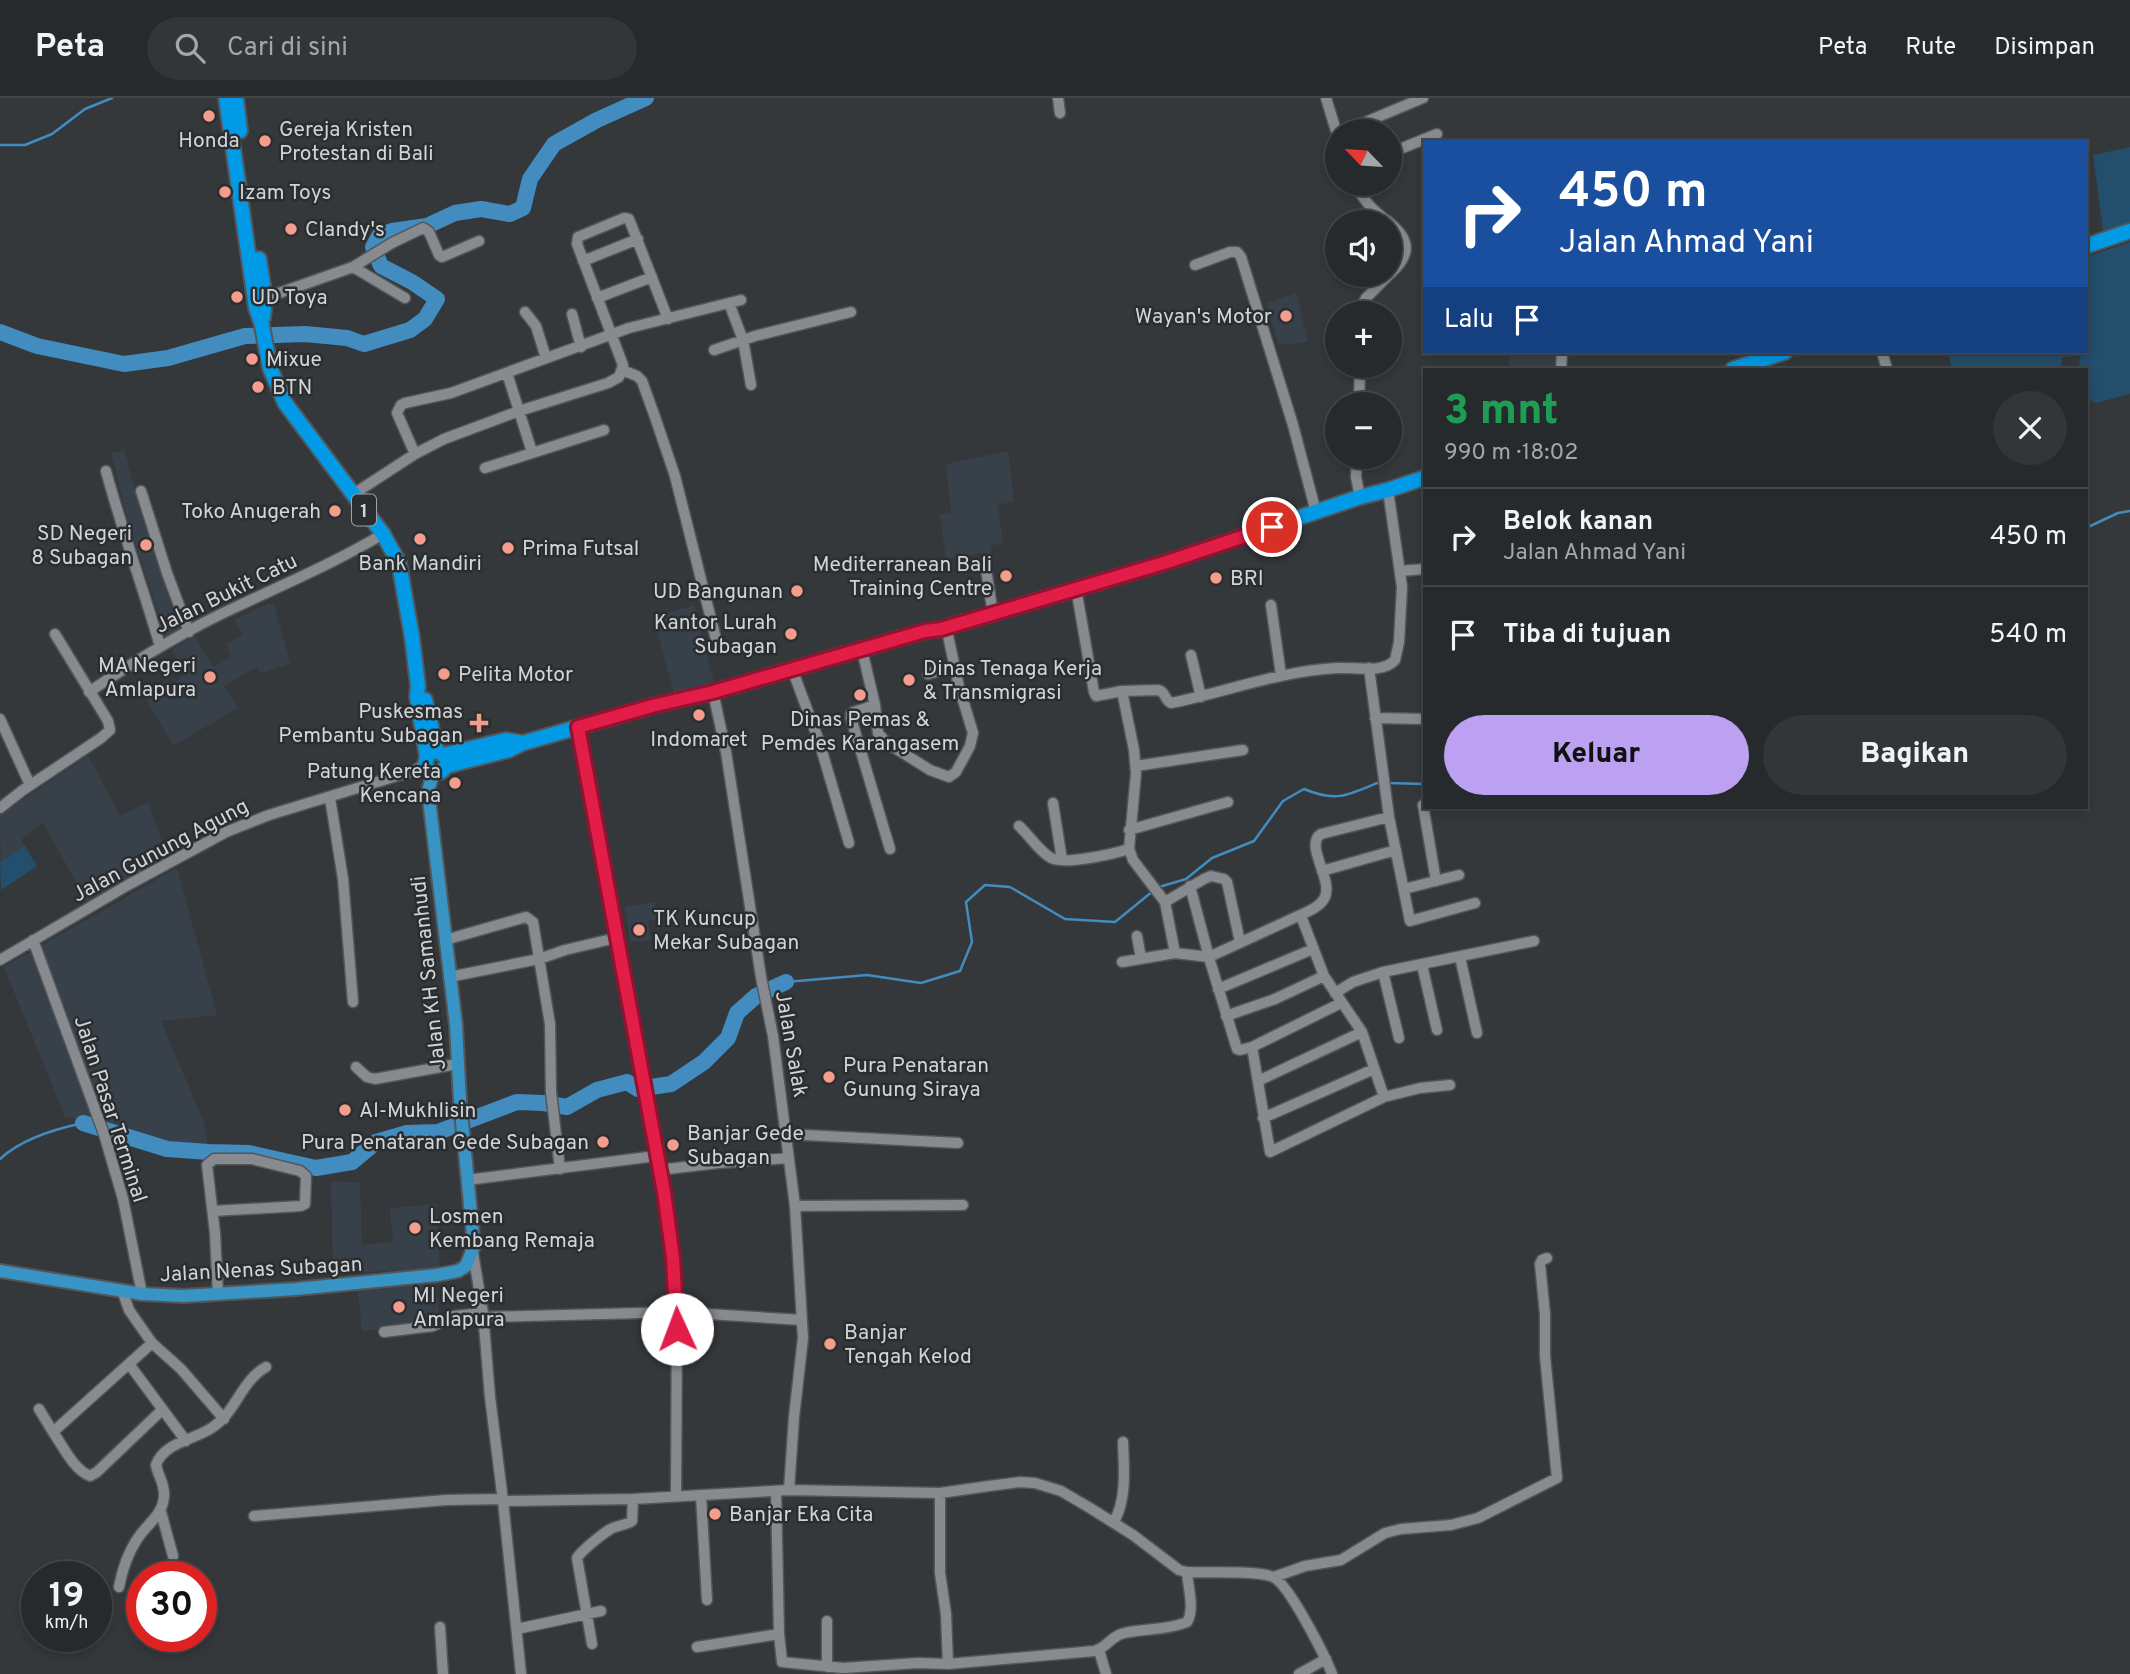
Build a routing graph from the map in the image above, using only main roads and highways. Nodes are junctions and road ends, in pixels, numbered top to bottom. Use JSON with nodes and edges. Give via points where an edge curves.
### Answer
{"nodes":[{"id":1,"x":226,"y":98,"type":"edge"},
{"id":2,"x":236,"y":98,"type":"edge"},
{"id":3,"x":2130,"y":231,"type":"edge"},
{"id":4,"x":2088,"y":245,"type":"edge"},
{"id":5,"x":262,"y":326,"type":"junction"},
{"id":6,"x":1779,"y":354,"type":"edge"},
{"id":7,"x":1737,"y":368,"type":"edge"},
{"id":8,"x":1423,"y":478,"type":"edge"},
{"id":9,"x":435,"y":761,"type":"junction"},
{"id":10,"x":473,"y":1253,"type":"joint"},
{"id":11,"x":0,"y":1272,"type":"edge"}],
"edges":[{"from":1,"to":5,"type":"highway","number":"1"},
{"from":2,"to":5,"type":"highway","number":"1","via":[[265,298]]},
{"from":3,"to":4,"type":"highway"},
{"from":5,"to":9,"type":"highway","number":"1","via":[[274,380],[285,403],[383,534],[399,563]]},
{"from":6,"to":7,"type":"highway"},
{"from":8,"to":9,"type":"highway","via":[[993,614],[523,743],[506,740]]},
{"from":9,"to":10,"type":"main road","name":"Jalan KH Samanhudi","via":[[429,799],[456,1025]]},
{"from":10,"to":11,"type":"main road","name":"Jalan Nenas Subagan","via":[[458,1271],[437,1275],[218,1295],[142,1294]]}]}
